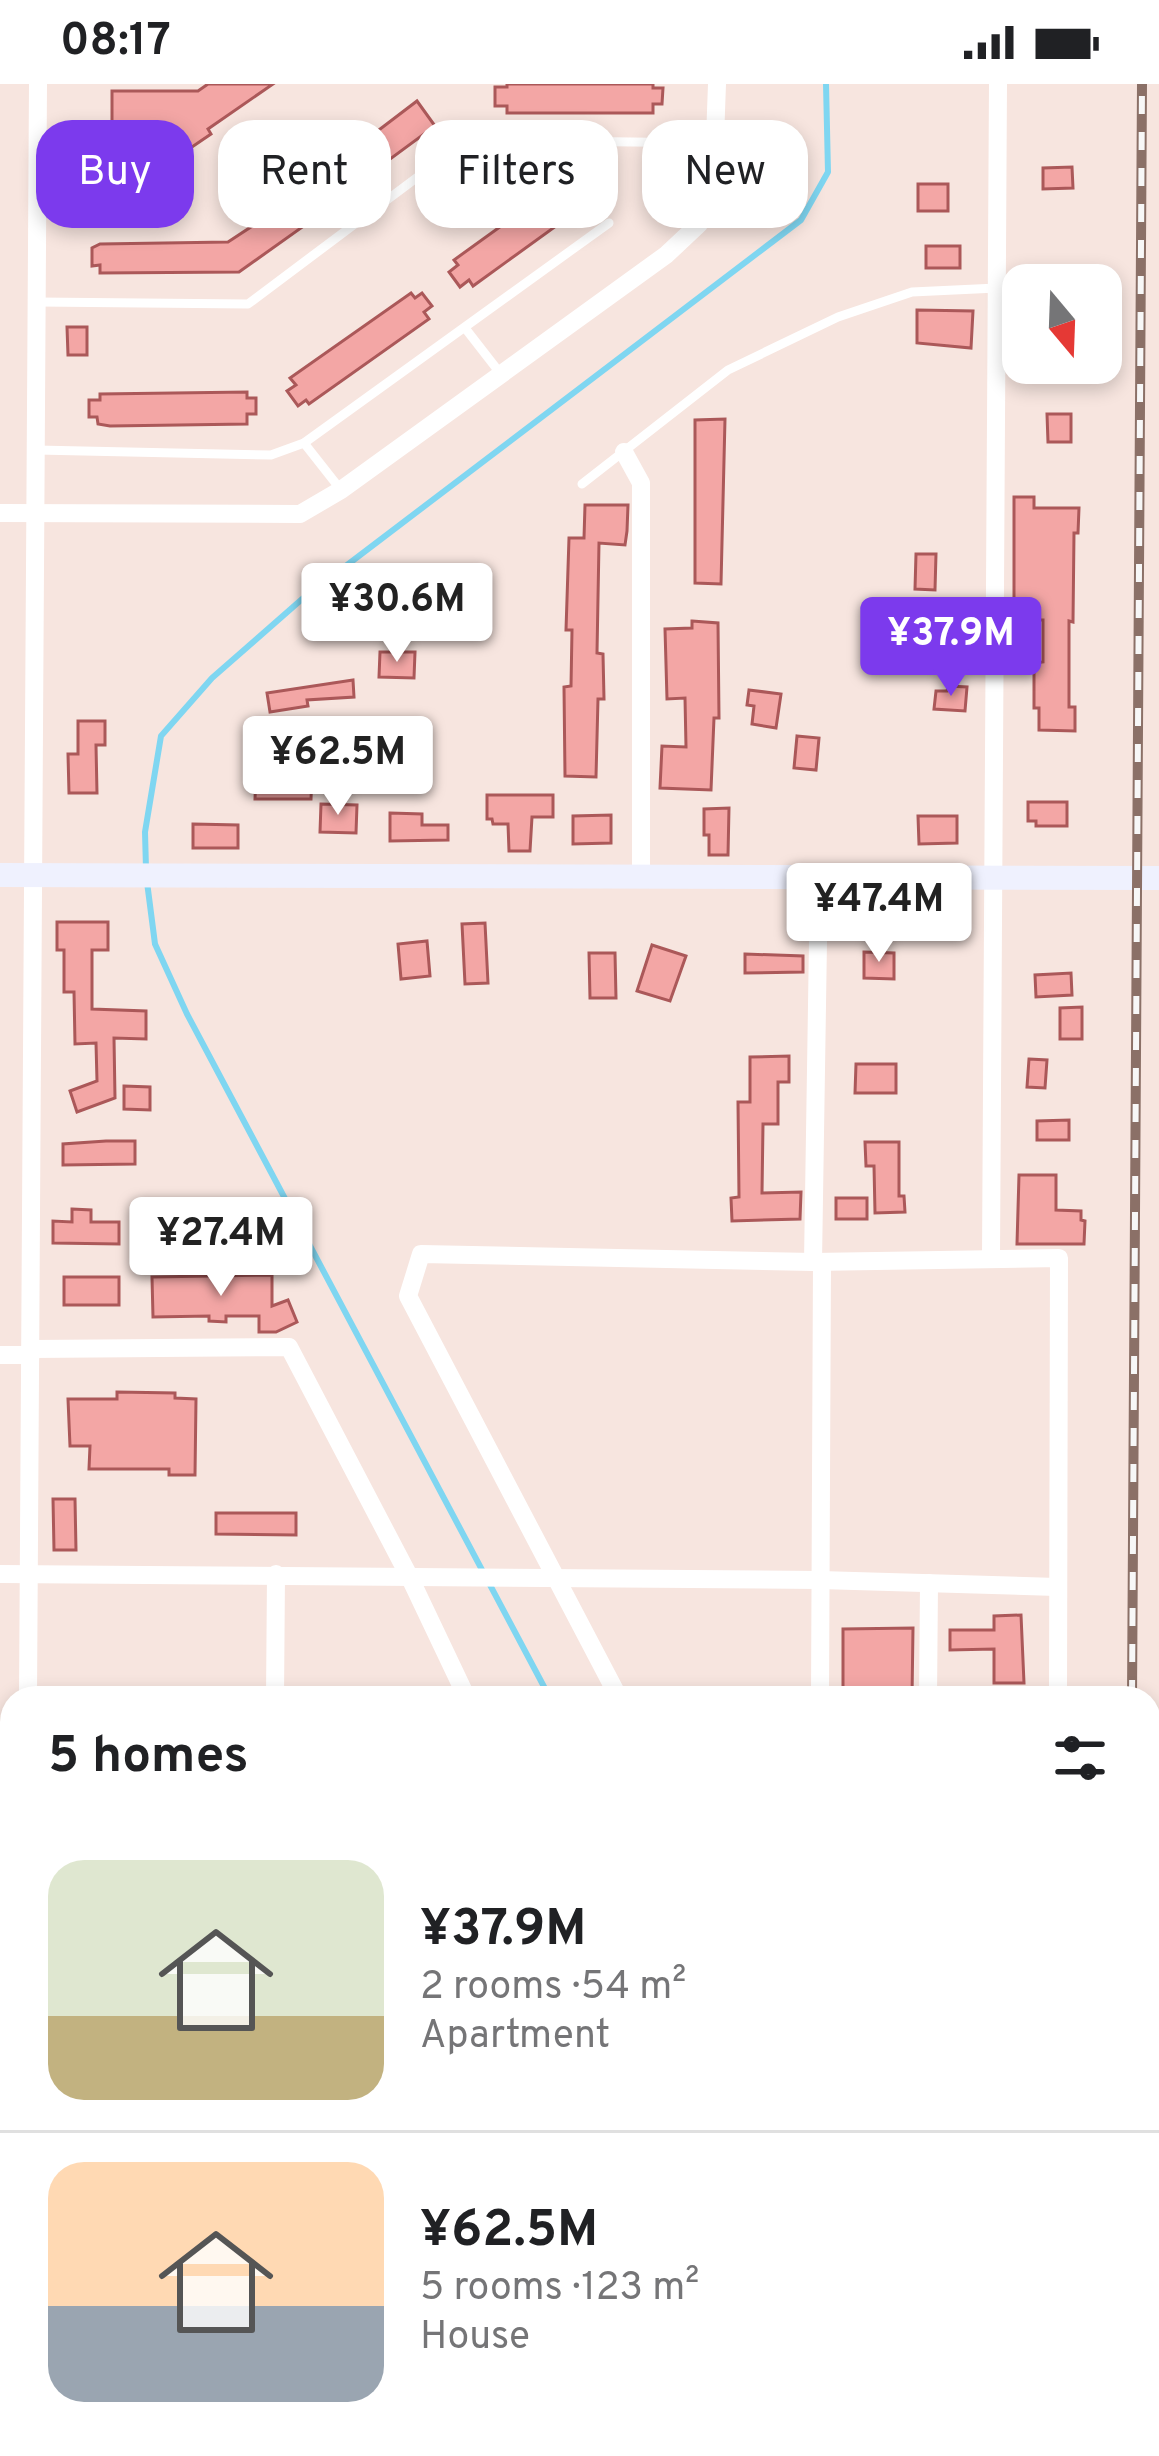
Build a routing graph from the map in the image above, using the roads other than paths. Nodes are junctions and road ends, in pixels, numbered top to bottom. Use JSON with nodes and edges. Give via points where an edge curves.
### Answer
{"nodes":[{"id":1,"x":38,"y":84,"type":"edge"},
{"id":2,"x":716,"y":84,"type":"edge"},
{"id":3,"x":998,"y":84,"type":"edge"},
{"id":4,"x":38,"y":120,"type":"edge"},
{"id":5,"x":716,"y":120,"type":"edge"},
{"id":6,"x":642,"y":142,"type":"edge"},
{"id":7,"x":38,"y":228,"type":"edge"},
{"id":8,"x":603,"y":228,"type":"edge"},
{"id":9,"x":695,"y":228,"type":"edge"},
{"id":10,"x":997,"y":288,"type":"junction"},
{"id":11,"x":38,"y":302,"type":"junction"},
{"id":12,"x":465,"y":328,"type":"junction"},
{"id":13,"x":500,"y":373,"type":"junction"},
{"id":14,"x":304,"y":443,"type":"junction"},
{"id":15,"x":37,"y":450,"type":"junction"},
{"id":16,"x":624,"y":452,"type":"junction"},
{"id":17,"x":582,"y":484,"type":"dead end"},
{"id":18,"x":341,"y":490,"type":"junction"},
{"id":19,"x":0,"y":513,"type":"edge"},
{"id":20,"x":37,"y":514,"type":"junction"},
{"id":21,"x":0,"y":874,"type":"edge"},
{"id":22,"x":33,"y":875,"type":"junction"},
{"id":23,"x":641,"y":877,"type":"junction"},
{"id":24,"x":819,"y":878,"type":"junction"},
{"id":25,"x":994,"y":878,"type":"junction"},
{"id":26,"x":1159,"y":878,"type":"edge"},
{"id":27,"x":991,"y":1257,"type":"junction"},
{"id":28,"x":818,"y":1262,"type":"junction"},
{"id":29,"x":31,"y":1352,"type":"junction"},
{"id":30,"x":0,"y":1355,"type":"edge"},
{"id":31,"x":0,"y":1574,"type":"edge"},
{"id":32,"x":30,"y":1574,"type":"junction"},
{"id":33,"x":276,"y":1574,"type":"junction"},
{"id":34,"x":410,"y":1578,"type":"junction"},
{"id":35,"x":554,"y":1579,"type":"junction"},
{"id":36,"x":820,"y":1580,"type":"junction"},
{"id":37,"x":929,"y":1583,"type":"junction"},
{"id":38,"x":1057,"y":1587,"type":"junction"},
{"id":39,"x":28,"y":1686,"type":"edge"},
{"id":40,"x":274,"y":1686,"type":"edge"},
{"id":41,"x":461,"y":1686,"type":"edge"},
{"id":42,"x":612,"y":1686,"type":"edge"},
{"id":43,"x":820,"y":1686,"type":"edge"},
{"id":44,"x":928,"y":1686,"type":"edge"},
{"id":45,"x":1058,"y":1686,"type":"edge"}],
"edges":[{"from":1,"to":4,"type":"street"},
{"from":2,"to":5,"type":"street"},
{"from":3,"to":10,"type":"street"},
{"from":6,"to":11,"type":"lane","via":[[467,140],[248,304]]},
{"from":7,"to":11,"type":"street"},
{"from":8,"to":12,"type":"lane"},
{"from":9,"to":13,"type":"street"},
{"from":10,"to":16,"type":"lane","via":[[912,292],[838,317],[728,370]]},
{"from":10,"to":25,"type":"street"},
{"from":11,"to":15,"type":"street"},
{"from":12,"to":13,"type":"lane"},
{"from":12,"to":14,"type":"lane"},
{"from":13,"to":18,"type":"street"},
{"from":14,"to":15,"type":"lane","via":[[271,455]]},
{"from":14,"to":18,"type":"lane"},
{"from":15,"to":20,"type":"street"},
{"from":16,"to":17,"type":"lane"},
{"from":16,"to":23,"type":"street","via":[[641,483]]},
{"from":18,"to":20,"type":"street","via":[[300,514]]},
{"from":19,"to":20,"type":"street"},
{"from":20,"to":22,"type":"street"},
{"from":21,"to":22,"type":"street"},
{"from":22,"to":23,"type":"street"},
{"from":22,"to":29,"type":"street"},
{"from":23,"to":24,"type":"street"},
{"from":24,"to":25,"type":"street"},
{"from":24,"to":28,"type":"street"},
{"from":25,"to":26,"type":"street"},
{"from":25,"to":27,"type":"street"},
{"from":27,"to":28,"type":"street"},
{"from":27,"to":38,"type":"street","via":[[1059,1258]]},
{"from":28,"to":35,"type":"street","via":[[421,1254],[408,1296]]},
{"from":28,"to":36,"type":"street"},
{"from":29,"to":30,"type":"street"},
{"from":29,"to":32,"type":"street"},
{"from":29,"to":34,"type":"street","via":[[289,1347]]},
{"from":31,"to":32,"type":"street"},
{"from":32,"to":33,"type":"street"},
{"from":32,"to":39,"type":"street"},
{"from":33,"to":34,"type":"street"},
{"from":33,"to":40,"type":"street"},
{"from":34,"to":35,"type":"street"},
{"from":34,"to":41,"type":"street"},
{"from":35,"to":36,"type":"street"},
{"from":35,"to":42,"type":"street"},
{"from":36,"to":37,"type":"street"},
{"from":36,"to":43,"type":"street"},
{"from":37,"to":38,"type":"street"},
{"from":37,"to":44,"type":"street"},
{"from":38,"to":45,"type":"street"}]}
